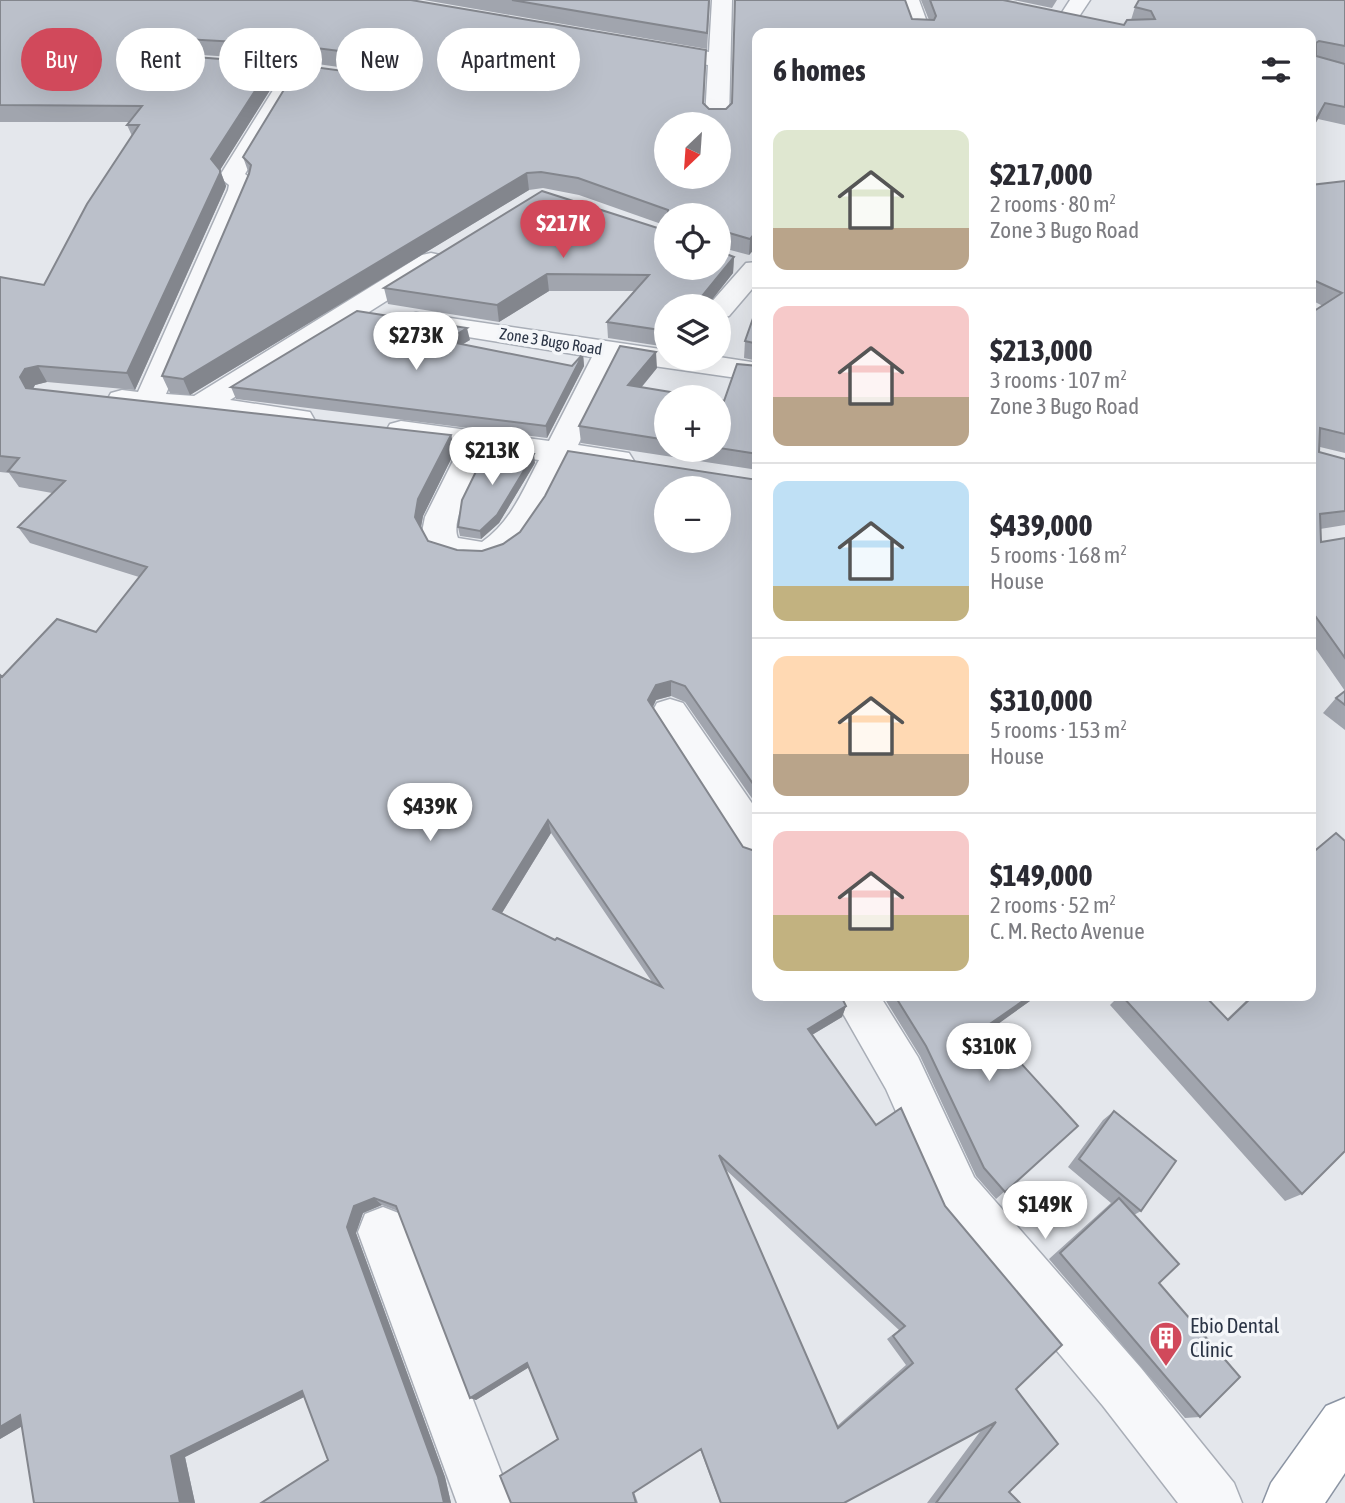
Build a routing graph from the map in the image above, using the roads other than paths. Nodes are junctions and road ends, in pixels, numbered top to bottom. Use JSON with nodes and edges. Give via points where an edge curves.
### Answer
{"nodes":[{"id":1,"x":722,"y":0,"type":"edge"},
{"id":2,"x":909,"y":0,"type":"edge"},
{"id":3,"x":1080,"y":0,"type":"edge"},
{"id":4,"x":1042,"y":15,"type":"edge"},
{"id":5,"x":1067,"y":20,"type":"junction"},
{"id":6,"x":1091,"y":24,"type":"edge"},
{"id":7,"x":919,"y":28,"type":"edge"},
{"id":8,"x":635,"y":45,"type":"edge"},
{"id":9,"x":720,"y":60,"type":"junction"},
{"id":10,"x":284,"y":91,"type":"edge"},
{"id":11,"x":717,"y":112,"type":"edge"},
{"id":12,"x":448,"y":251,"type":"edge"},
{"id":13,"x":731,"y":261,"type":"edge"},
{"id":14,"x":752,"y":268,"type":"edge"},
{"id":15,"x":752,"y":275,"type":"edge"},
{"id":16,"x":731,"y":297,"type":"edge"},
{"id":17,"x":352,"y":310,"type":"junction"},
{"id":18,"x":610,"y":350,"type":"junction"},
{"id":19,"x":654,"y":356,"type":"edge"},
{"id":20,"x":731,"y":368,"type":"edge"},
{"id":21,"x":752,"y":371,"type":"edge"},
{"id":22,"x":97,"y":398,"type":"edge"},
{"id":23,"x":148,"y":402,"type":"junction"},
{"id":24,"x":199,"y":406,"type":"junction"},
{"id":25,"x":332,"y":423,"type":"edge"},
{"id":26,"x":372,"y":428,"type":"edge"},
{"id":27,"x":479,"y":441,"type":"junction"},
{"id":28,"x":558,"y":452,"type":"junction"},
{"id":29,"x":651,"y":467,"type":"edge"},
{"id":30,"x":670,"y":714,"type":"dead end"},
{"id":31,"x":752,"y":837,"type":"edge"},
{"id":32,"x":858,"y":1001,"type":"edge"},
{"id":33,"x":383,"y":1232,"type":"dead end"},
{"id":34,"x":1345,"y":1425,"type":"edge"},
{"id":35,"x":485,"y":1503,"type":"edge"},
{"id":36,"x":1214,"y":1503,"type":"edge"},
{"id":37,"x":1291,"y":1503,"type":"edge"}],
"edges":[{"from":1,"to":9,"type":"street"},
{"from":2,"to":7,"type":"street"},
{"from":3,"to":5,"type":"street"},
{"from":4,"to":5,"type":"street"},
{"from":5,"to":6,"type":"street"},
{"from":8,"to":9,"type":"street"},
{"from":9,"to":11,"type":"street"},
{"from":10,"to":23,"type":"street","via":[[231,177],[242,181],[241,190]]},
{"from":12,"to":17,"type":"street"},
{"from":13,"to":14,"type":"street"},
{"from":15,"to":16,"type":"street"},
{"from":17,"to":18,"type":"street","name":"Zone 3 Bugo Road"},
{"from":17,"to":24,"type":"street"},
{"from":18,"to":19,"type":"street","name":"Zone 3 Bugo Road"},
{"from":18,"to":28,"type":"street"},
{"from":20,"to":21,"type":"street","name":"Zone 3 Bugo Road"},
{"from":22,"to":23,"type":"street"},
{"from":23,"to":24,"type":"street"},
{"from":24,"to":25,"type":"street"},
{"from":26,"to":27,"type":"street"},
{"from":27,"to":28,"type":"street"},
{"from":27,"to":28,"type":"street","via":[[440,517],[439,532],[445,546],[461,554],[488,554],[502,547],[528,513]]},
{"from":28,"to":29,"type":"street"},
{"from":30,"to":31,"type":"street"},
{"from":32,"to":36,"type":"street","via":[[902,1073],[957,1194]]},
{"from":33,"to":35,"type":"street"},
{"from":34,"to":37,"type":"highway"}]}
